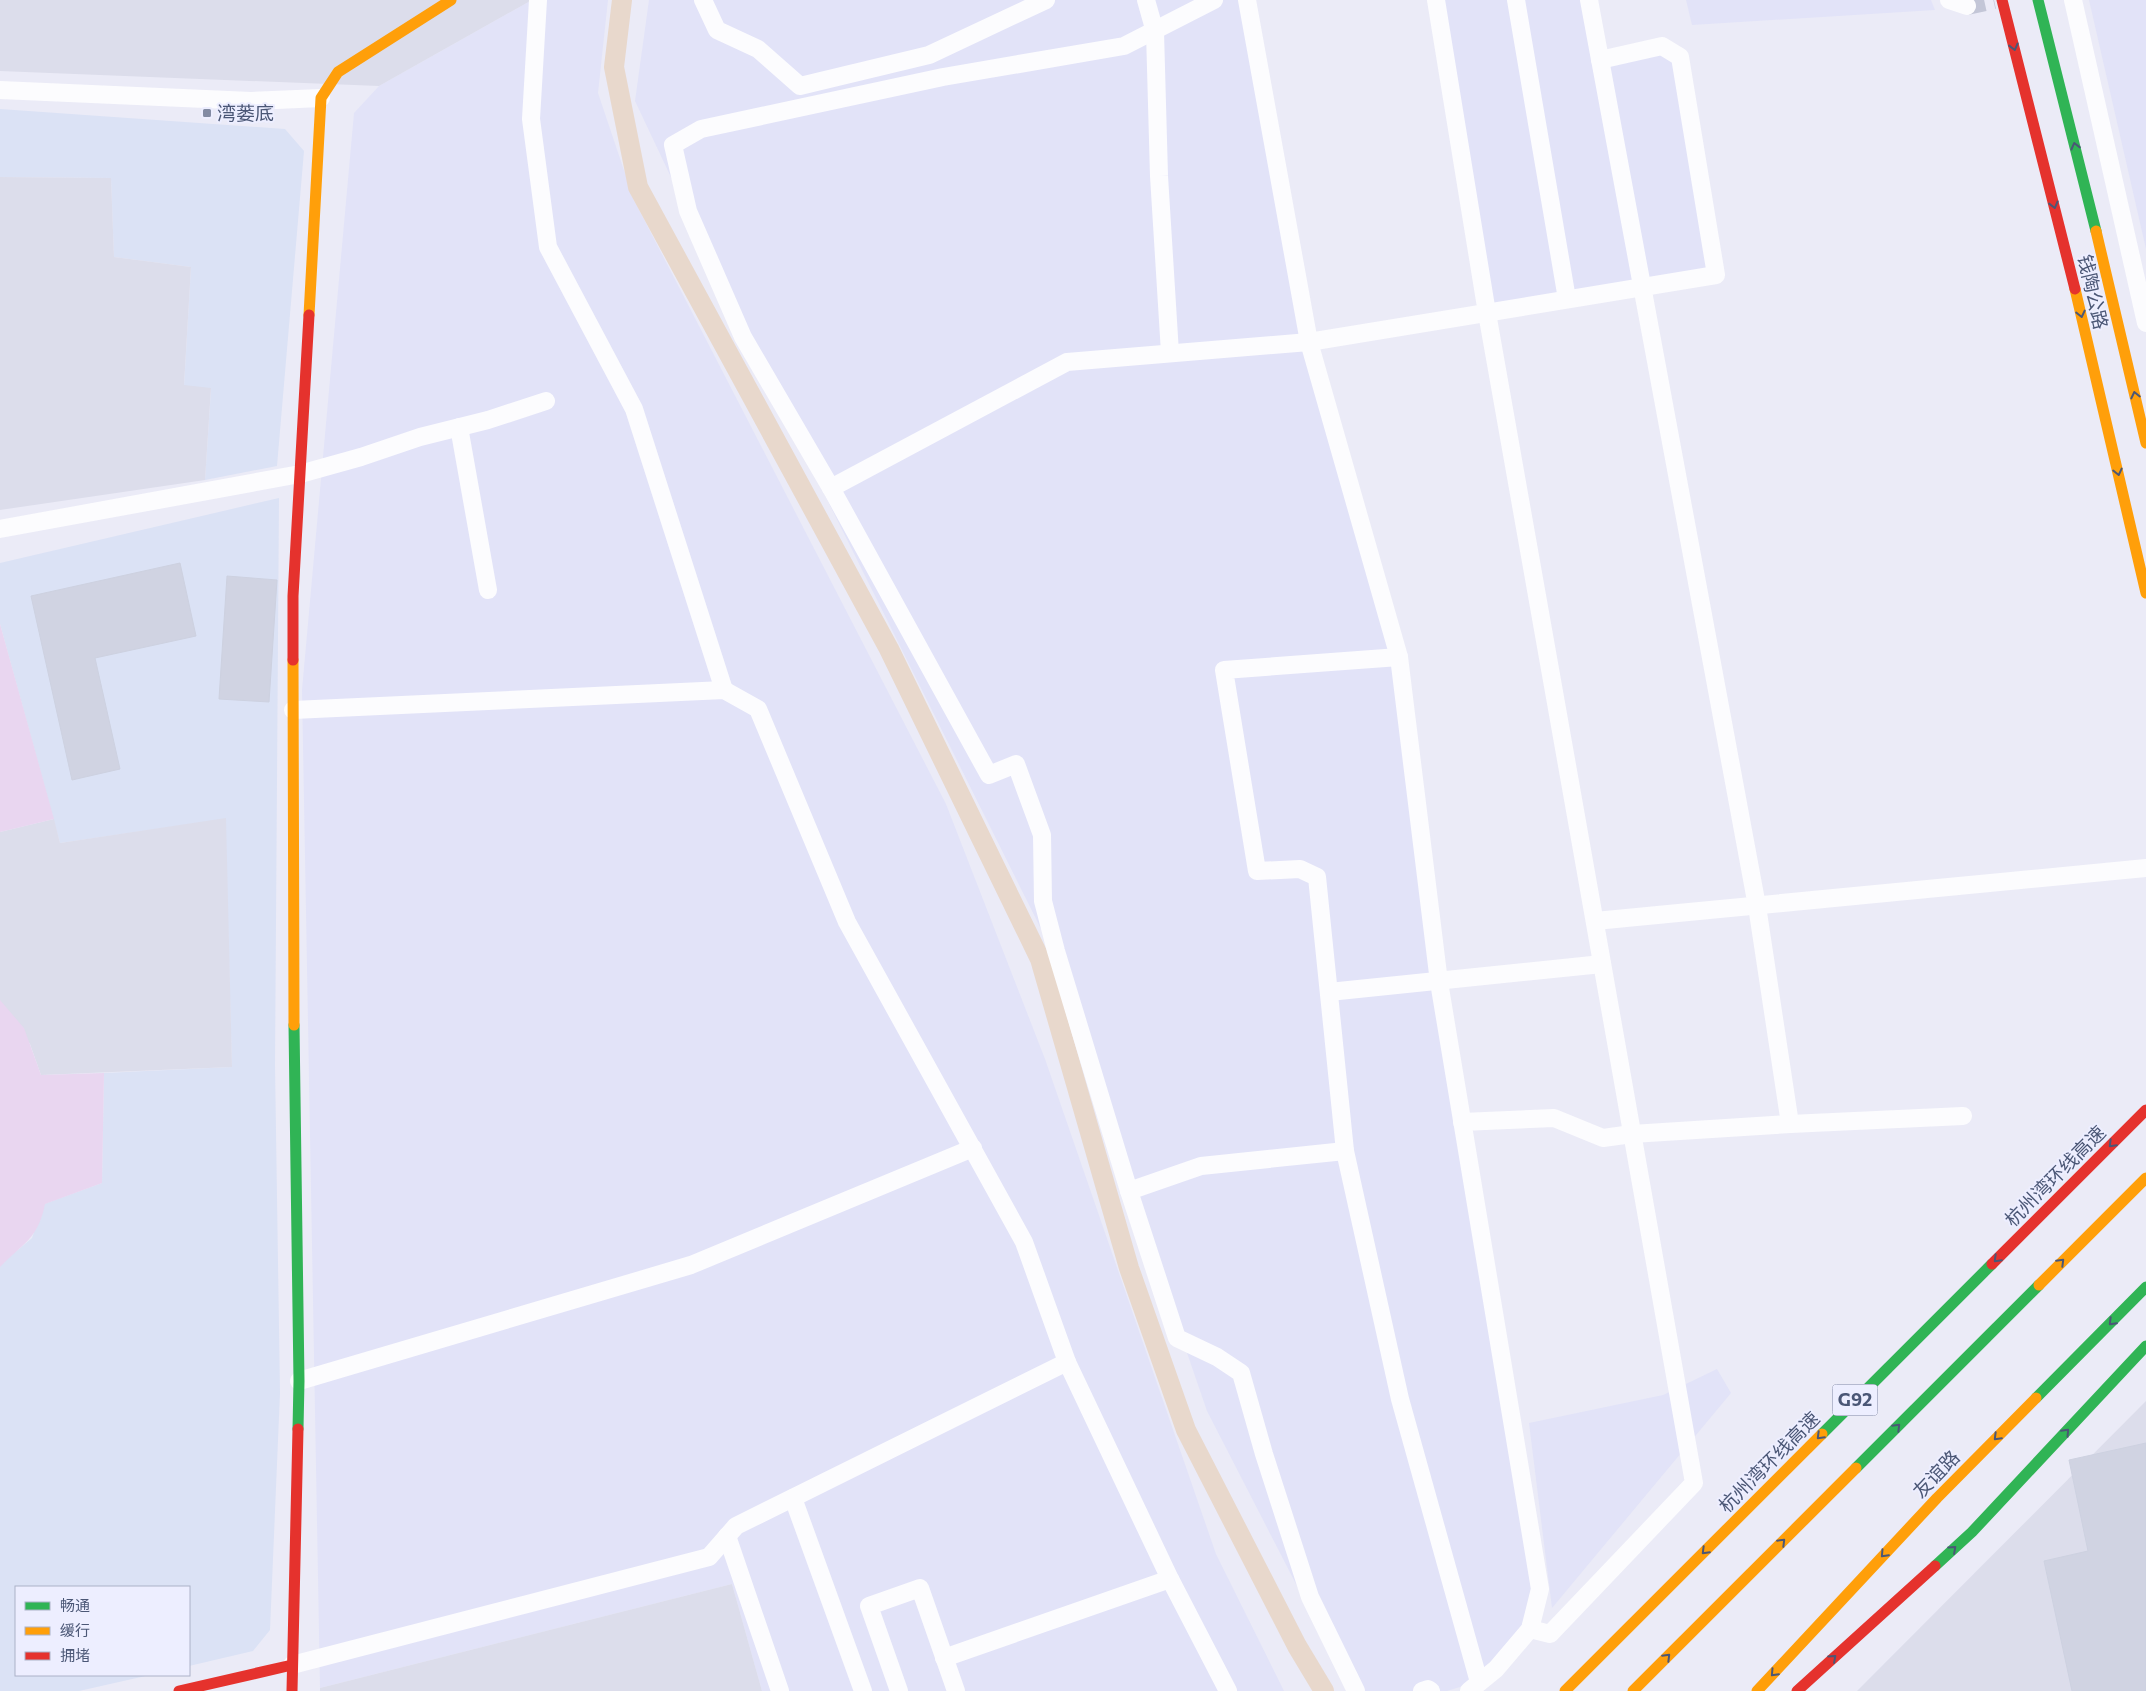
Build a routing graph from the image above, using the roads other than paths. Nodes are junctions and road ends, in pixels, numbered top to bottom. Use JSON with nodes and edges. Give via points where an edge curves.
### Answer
{"nodes":[{"id":1,"x":451,"y":0,"type":"edge"},
{"id":2,"x":538,"y":0,"type":"edge"},
{"id":3,"x":703,"y":0,"type":"edge"},
{"id":4,"x":1046,"y":0,"type":"edge"},
{"id":5,"x":1146,"y":0,"type":"edge"},
{"id":6,"x":1214,"y":0,"type":"edge"},
{"id":7,"x":1247,"y":0,"type":"edge"},
{"id":8,"x":1436,"y":0,"type":"edge"},
{"id":9,"x":1516,"y":0,"type":"edge"},
{"id":10,"x":1589,"y":0,"type":"edge"},
{"id":11,"x":1950,"y":0,"type":"edge"},
{"id":12,"x":2002,"y":0,"type":"edge"},
{"id":13,"x":2038,"y":0,"type":"edge"},
{"id":14,"x":2073,"y":0,"type":"edge"},
{"id":15,"x":1967,"y":6,"type":"tunnel mouth"},
{"id":16,"x":1153,"y":26,"type":"junction"},
{"id":17,"x":1600,"y":60,"type":"junction"},
{"id":18,"x":0,"y":90,"type":"edge"},
{"id":19,"x":321,"y":98,"type":"junction"},
{"id":20,"x":1642,"y":287,"type":"junction"},
{"id":21,"x":1567,"y":299,"type":"junction"},
{"id":22,"x":1487,"y":313,"type":"junction"},
{"id":23,"x":2146,"y":323,"type":"edge"},
{"id":24,"x":1309,"y":342,"type":"junction"},
{"id":25,"x":1170,"y":353,"type":"junction"},
{"id":26,"x":546,"y":401,"type":"dead end"},
{"id":27,"x":459,"y":427,"type":"junction"},
{"id":28,"x":2146,"y":443,"type":"edge"},
{"id":29,"x":300,"y":474,"type":"junction"},
{"id":30,"x":831,"y":488,"type":"junction"},
{"id":31,"x":0,"y":529,"type":"edge"},
{"id":32,"x":488,"y":590,"type":"dead end"},
{"id":33,"x":2146,"y":593,"type":"edge"},
{"id":34,"x":1399,"y":657,"type":"junction"},
{"id":35,"x":724,"y":690,"type":"junction"},
{"id":36,"x":293,"y":710,"type":"junction"},
{"id":37,"x":2146,"y":868,"type":"edge"},
{"id":38,"x":1757,"y":906,"type":"junction"},
{"id":39,"x":1595,"y":921,"type":"junction"},
{"id":40,"x":1602,"y":964,"type":"junction"},
{"id":41,"x":1439,"y":982,"type":"junction"},
{"id":42,"x":1329,"y":992,"type":"junction"},
{"id":43,"x":2146,"y":1110,"type":"edge"},
{"id":44,"x":1963,"y":1116,"type":"dead end"},
{"id":45,"x":1462,"y":1122,"type":"junction"},
{"id":46,"x":1790,"y":1124,"type":"junction"},
{"id":47,"x":1632,"y":1134,"type":"junction"},
{"id":48,"x":973,"y":1148,"type":"junction"},
{"id":49,"x":1345,"y":1151,"type":"junction"},
{"id":50,"x":2146,"y":1178,"type":"edge"},
{"id":51,"x":1128,"y":1191,"type":"junction"},
{"id":52,"x":2146,"y":1288,"type":"edge"},
{"id":53,"x":2146,"y":1346,"type":"edge"},
{"id":54,"x":1067,"y":1362,"type":"junction"},
{"id":55,"x":299,"y":1381,"type":"junction"},
{"id":56,"x":793,"y":1498,"type":"junction"},
{"id":57,"x":727,"y":1536,"type":"junction"},
{"id":58,"x":1170,"y":1579,"type":"junction"},
{"id":59,"x":1530,"y":1629,"type":"junction"},
{"id":60,"x":944,"y":1658,"type":"junction"},
{"id":61,"x":292,"y":1665,"type":"junction"},
{"id":62,"x":1474,"y":1687,"type":"edge"},
{"id":63,"x":179,"y":1691,"type":"edge"},
{"id":64,"x":292,"y":1691,"type":"edge"},
{"id":65,"x":780,"y":1691,"type":"edge"},
{"id":66,"x":863,"y":1691,"type":"edge"},
{"id":67,"x":899,"y":1691,"type":"edge"},
{"id":68,"x":956,"y":1691,"type":"edge"},
{"id":69,"x":1228,"y":1691,"type":"edge"},
{"id":70,"x":1356,"y":1691,"type":"edge"},
{"id":71,"x":1422,"y":1691,"type":"edge"},
{"id":72,"x":1431,"y":1691,"type":"edge"},
{"id":73,"x":1565,"y":1691,"type":"edge"},
{"id":74,"x":1633,"y":1691,"type":"edge"},
{"id":75,"x":1757,"y":1691,"type":"edge"},
{"id":76,"x":1797,"y":1691,"type":"edge"}],
"edges":[{"from":1,"to":19,"type":"main road","via":[[338,72]]},
{"from":2,"to":35,"type":"street","via":[[531,118],[548,248],[634,410]]},
{"from":3,"to":4,"type":"street","via":[[717,30],[758,49],[800,86],[929,55]]},
{"from":5,"to":16,"type":"street"},
{"from":6,"to":16,"type":"street"},
{"from":7,"to":24,"type":"street"},
{"from":8,"to":22,"type":"street"},
{"from":9,"to":21,"type":"street"},
{"from":10,"to":17,"type":"street"},
{"from":11,"to":15,"type":"street"},
{"from":12,"to":33,"type":"main road","name":"钱陶公路","one_way":true,"via":[[2070,266]]},
{"from":28,"to":13,"type":"main road","name":"钱陶公路","one_way":true},
{"from":14,"to":23,"type":"street"},
{"from":16,"to":25,"type":"street"},
{"from":16,"to":30,"type":"street","via":[[1124,46],[943,77],[701,130],[673,145],[688,211],[743,337]]},
{"from":17,"to":20,"type":"street"},
{"from":17,"to":20,"type":"street","via":[[1662,46],[1680,57],[1716,275]]},
{"from":18,"to":19,"type":"street","via":[[251,101]]},
{"from":19,"to":29,"type":"main road"},
{"from":20,"to":21,"type":"street"},
{"from":20,"to":38,"type":"street"},
{"from":21,"to":22,"type":"street"},
{"from":22,"to":24,"type":"street"},
{"from":22,"to":39,"type":"street"},
{"from":24,"to":25,"type":"street"},
{"from":24,"to":34,"type":"street"},
{"from":25,"to":30,"type":"street","via":[[1067,362]]},
{"from":26,"to":27,"type":"street"},
{"from":27,"to":29,"type":"street"},
{"from":27,"to":32,"type":"street"},
{"from":29,"to":31,"type":"street"},
{"from":29,"to":36,"type":"main road","via":[[293,596]]},
{"from":30,"to":51,"type":"street","via":[[989,774],[1016,764],[1042,835],[1043,901]]},
{"from":34,"to":41,"type":"street"},
{"from":34,"to":42,"type":"street","via":[[1224,670],[1257,871],[1300,868],[1317,877]]},
{"from":35,"to":36,"type":"street"},
{"from":35,"to":48,"type":"street","via":[[758,709],[847,922]]},
{"from":36,"to":55,"type":"main road"},
{"from":37,"to":38,"type":"street"},
{"from":38,"to":39,"type":"street"},
{"from":38,"to":46,"type":"street"},
{"from":39,"to":40,"type":"street"},
{"from":40,"to":41,"type":"street"},
{"from":40,"to":47,"type":"street"},
{"from":41,"to":42,"type":"street"},
{"from":41,"to":45,"type":"street"},
{"from":42,"to":49,"type":"street"},
{"from":43,"to":73,"type":"main road","name":"杭州湾环线高速","number":"G92","one_way":true},
{"from":44,"to":46,"type":"street"},
{"from":45,"to":47,"type":"street","via":[[1554,1118],[1603,1138]]},
{"from":45,"to":59,"type":"street","via":[[1540,1589]]},
{"from":46,"to":47,"type":"street"},
{"from":47,"to":59,"type":"street","via":[[1694,1483],[1550,1634]]},
{"from":48,"to":54,"type":"street","via":[[1024,1242]]},
{"from":48,"to":55,"type":"street","via":[[691,1265]]},
{"from":49,"to":51,"type":"street","via":[[1201,1166]]},
{"from":49,"to":62,"type":"street","via":[[1400,1399]]},
{"from":74,"to":50,"type":"main road","number":"G92","one_way":true},
{"from":51,"to":70,"type":"street","via":[[1177,1338],[1218,1357],[1241,1373],[1310,1597]]},
{"from":52,"to":75,"type":"main road","name":"友谊路","one_way":true,"via":[[1937,1498]]},
{"from":76,"to":53,"type":"main road","one_way":true,"via":[[1972,1532]]},
{"from":54,"to":56,"type":"street"},
{"from":54,"to":58,"type":"street"},
{"from":55,"to":61,"type":"main road"},
{"from":56,"to":57,"type":"street","via":[[736,1526]]},
{"from":56,"to":66,"type":"street"},
{"from":57,"to":61,"type":"street","via":[[709,1557]]},
{"from":57,"to":65,"type":"street"},
{"from":58,"to":60,"type":"street"},
{"from":58,"to":69,"type":"street"},
{"from":59,"to":62,"type":"street","via":[[1496,1669]]},
{"from":60,"to":67,"type":"street","via":[[920,1588],[869,1606]]},
{"from":60,"to":68,"type":"street"},
{"from":61,"to":63,"type":"main road"},
{"from":61,"to":64,"type":"main road"},
{"from":71,"to":72,"type":"street"}]}
